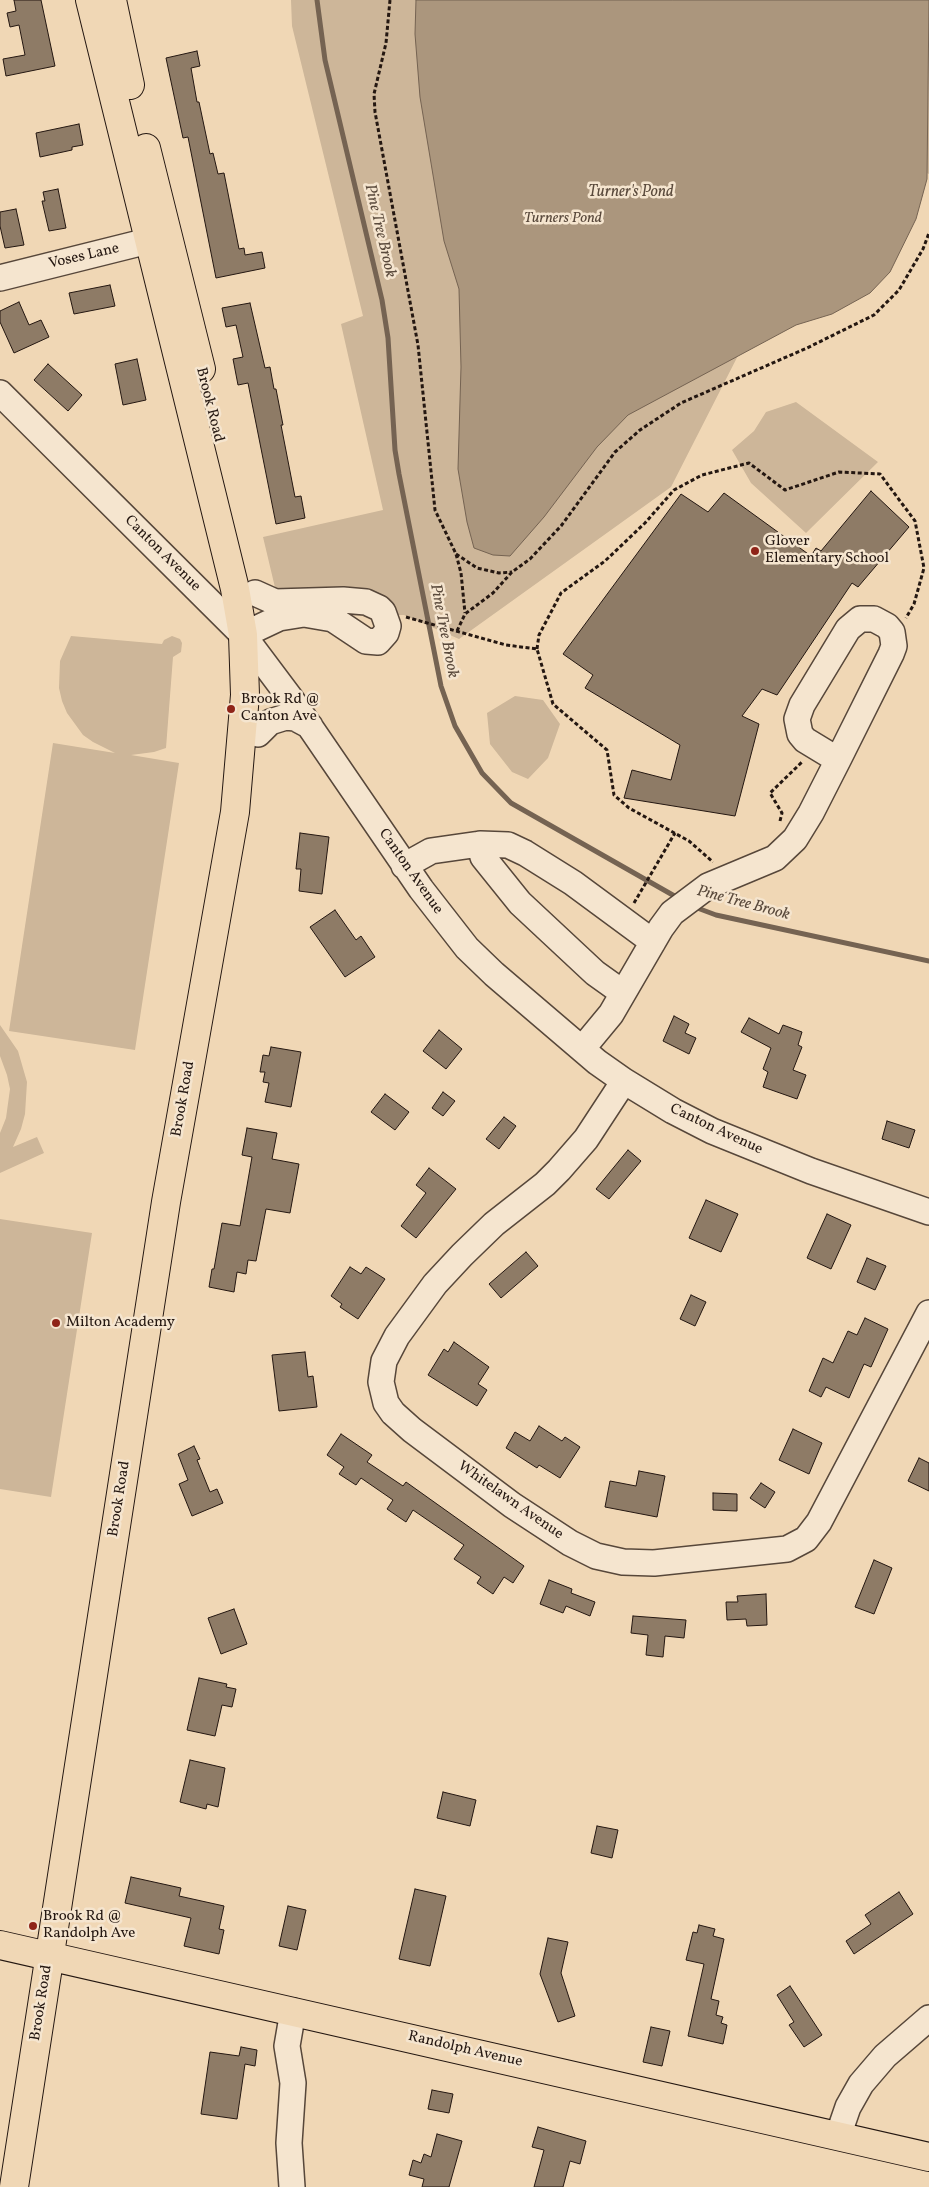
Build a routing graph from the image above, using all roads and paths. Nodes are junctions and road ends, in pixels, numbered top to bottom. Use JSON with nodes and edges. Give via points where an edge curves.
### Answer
{"nodes":[{"id":1,"x":90,"y":0,"type":"edge"},
{"id":2,"x":112,"y":0,"type":"edge"},
{"id":3,"x":390,"y":0,"type":"edge"},
{"id":4,"x":929,"y":233,"type":"edge"},
{"id":5,"x":159,"y":239,"type":"junction"},
{"id":6,"x":0,"y":278,"type":"edge"},
{"id":7,"x":0,"y":393,"type":"edge"},
{"id":8,"x":456,"y":554,"type":"junction"},
{"id":9,"x":512,"y":572,"type":"junction"},
{"id":10,"x":255,"y":593,"type":"junction"},
{"id":11,"x":898,"y":613,"type":"dead end"},
{"id":12,"x":465,"y":614,"type":"junction"},
{"id":13,"x":413,"y":617,"type":"dead end"},
{"id":14,"x":252,"y":631,"type":"junction"},
{"id":15,"x":457,"y":631,"type":"junction"},
{"id":16,"x":537,"y":649,"type":"junction"},
{"id":17,"x":263,"y":660,"type":"junction"},
{"id":18,"x":310,"y":726,"type":"junction"},
{"id":19,"x":258,"y":734,"type":"junction"},
{"id":20,"x":798,"y":754,"type":"dead end"},
{"id":21,"x":838,"y":760,"type":"junction"},
{"id":22,"x":235,"y":812,"type":"junction"},
{"id":23,"x":780,"y":822,"type":"dead end"},
{"id":24,"x":674,"y":833,"type":"junction"},
{"id":25,"x":480,"y":844,"type":"junction"},
{"id":26,"x":720,"y":860,"type":"dead end"},
{"id":27,"x":404,"y":866,"type":"junction"},
{"id":28,"x":636,"y":900,"type":"dead end"},
{"id":29,"x":653,"y":942,"type":"junction"},
{"id":30,"x":623,"y":994,"type":"junction"},
{"id":31,"x":582,"y":1049,"type":"junction"},
{"id":32,"x":624,"y":1081,"type":"junction"},
{"id":33,"x":929,"y":1212,"type":"edge"},
{"id":34,"x":929,"y":1313,"type":"edge"},
{"id":35,"x":0,"y":1945,"type":"edge"},
{"id":36,"x":50,"y":1957,"type":"junction"},
{"id":37,"x":293,"y":2012,"type":"junction"},
{"id":38,"x":929,"y":2018,"type":"edge"},
{"id":39,"x":838,"y":2136,"type":"junction"},
{"id":40,"x":929,"y":2157,"type":"edge"},
{"id":41,"x":14,"y":2187,"type":"edge"},
{"id":42,"x":292,"y":2187,"type":"edge"}],
"edges":[{"from":1,"to":5,"type":"main road","name":"Brook Road"},
{"from":2,"to":5,"type":"main road","name":"Brook Road"},
{"from":3,"to":8,"type":"path","via":[[386,43],[374,94],[375,112],[418,345],[435,510]]},
{"from":4,"to":9,"type":"path","via":[[899,290],[874,315],[681,403],[640,430],[615,452],[561,526],[530,559]]},
{"from":5,"to":6,"type":"street","name":"Voses Lane"},
{"from":5,"to":10,"type":"main road","name":"Brook Road"},
{"from":5,"to":14,"type":"main road","name":"Brook Road","via":[[228,563]]},
{"from":7,"to":14,"type":"street","name":"Canton Avenue"},
{"from":8,"to":9,"type":"path","via":[[477,568]]},
{"from":8,"to":12,"type":"path"},
{"from":9,"to":12,"type":"path","via":[[493,593]]},
{"from":10,"to":14,"type":"main road","name":"Brook Road"},
{"from":10,"to":14,"type":"street","via":[[275,602],[366,602],[384,612],[388,626],[378,642],[366,641],[333,619],[315,615],[287,616]]},
{"from":11,"to":16,"type":"path","via":[[906,620],[924,568],[915,521],[880,474],[839,472],[785,490],[749,463],[702,475],[674,490],[645,524],[605,561],[561,593],[538,635]]},
{"from":12,"to":15,"type":"path"},
{"from":13,"to":15,"type":"path"},
{"from":14,"to":17,"type":"main road","name":"Brook Road"},
{"from":14,"to":22,"type":"main road","name":"Brook Road"},
{"from":15,"to":16,"type":"path","via":[[506,645]]},
{"from":16,"to":24,"type":"path","via":[[553,704],[607,750],[614,795],[629,808]]},
{"from":17,"to":18,"type":"street","name":"Canton Avenue"},
{"from":17,"to":19,"type":"main road","name":"Brook Road"},
{"from":18,"to":19,"type":"street","via":[[295,718],[286,718],[270,722]]},
{"from":18,"to":27,"type":"street","name":"Canton Avenue"},
{"from":19,"to":22,"type":"main road","name":"Brook Road"},
{"from":20,"to":23,"type":"path","via":[[802,763],[770,793],[782,813]]},
{"from":21,"to":21,"type":"street","via":[[894,646],[892,632],[874,619],[860,619],[848,629],[802,705],[797,719],[800,734],[805,740]]},
{"from":21,"to":29,"type":"street","via":[[811,813],[785,849],[762,865],[698,892],[672,913]]},
{"from":22,"to":36,"type":"main road","name":"Brook Road","via":[[166,1202]]},
{"from":24,"to":26,"type":"path","via":[[689,841],[712,862]]},
{"from":24,"to":28,"type":"path"},
{"from":25,"to":27,"type":"street","via":[[431,852]]},
{"from":25,"to":29,"type":"street","via":[[508,845],[526,853]]},
{"from":25,"to":30,"type":"street","via":[[483,857],[520,903],[595,973]]},
{"from":27,"to":31,"type":"street","name":"Canton Avenue","via":[[468,948]]},
{"from":29,"to":30,"type":"street"},
{"from":30,"to":31,"type":"street","via":[[604,1024]]},
{"from":31,"to":32,"type":"street","name":"Canton Avenue"},
{"from":32,"to":33,"type":"street","name":"Canton Avenue","via":[[712,1131],[832,1179]]},
{"from":32,"to":34,"type":"street","name":"Whitelawn Avenue","via":[[586,1139],[564,1165],[462,1254],[435,1284],[393,1342],[381,1372],[382,1392],[393,1413],[412,1430],[555,1534],[596,1556],[623,1562],[654,1563],[787,1549],[806,1538],[819,1522]]},
{"from":35,"to":36,"type":"main road","name":"Randolph Avenue"},
{"from":36,"to":37,"type":"main road","name":"Randolph Avenue"},
{"from":36,"to":41,"type":"main road","name":"Brook Road"},
{"from":37,"to":39,"type":"main road","name":"Randolph Avenue"},
{"from":37,"to":42,"type":"street","via":[[287,2046],[293,2083],[289,2143]]},
{"from":38,"to":39,"type":"street","via":[[897,2044],[867,2077],[848,2107]]},
{"from":39,"to":40,"type":"main road","name":"Randolph Avenue"}]}
